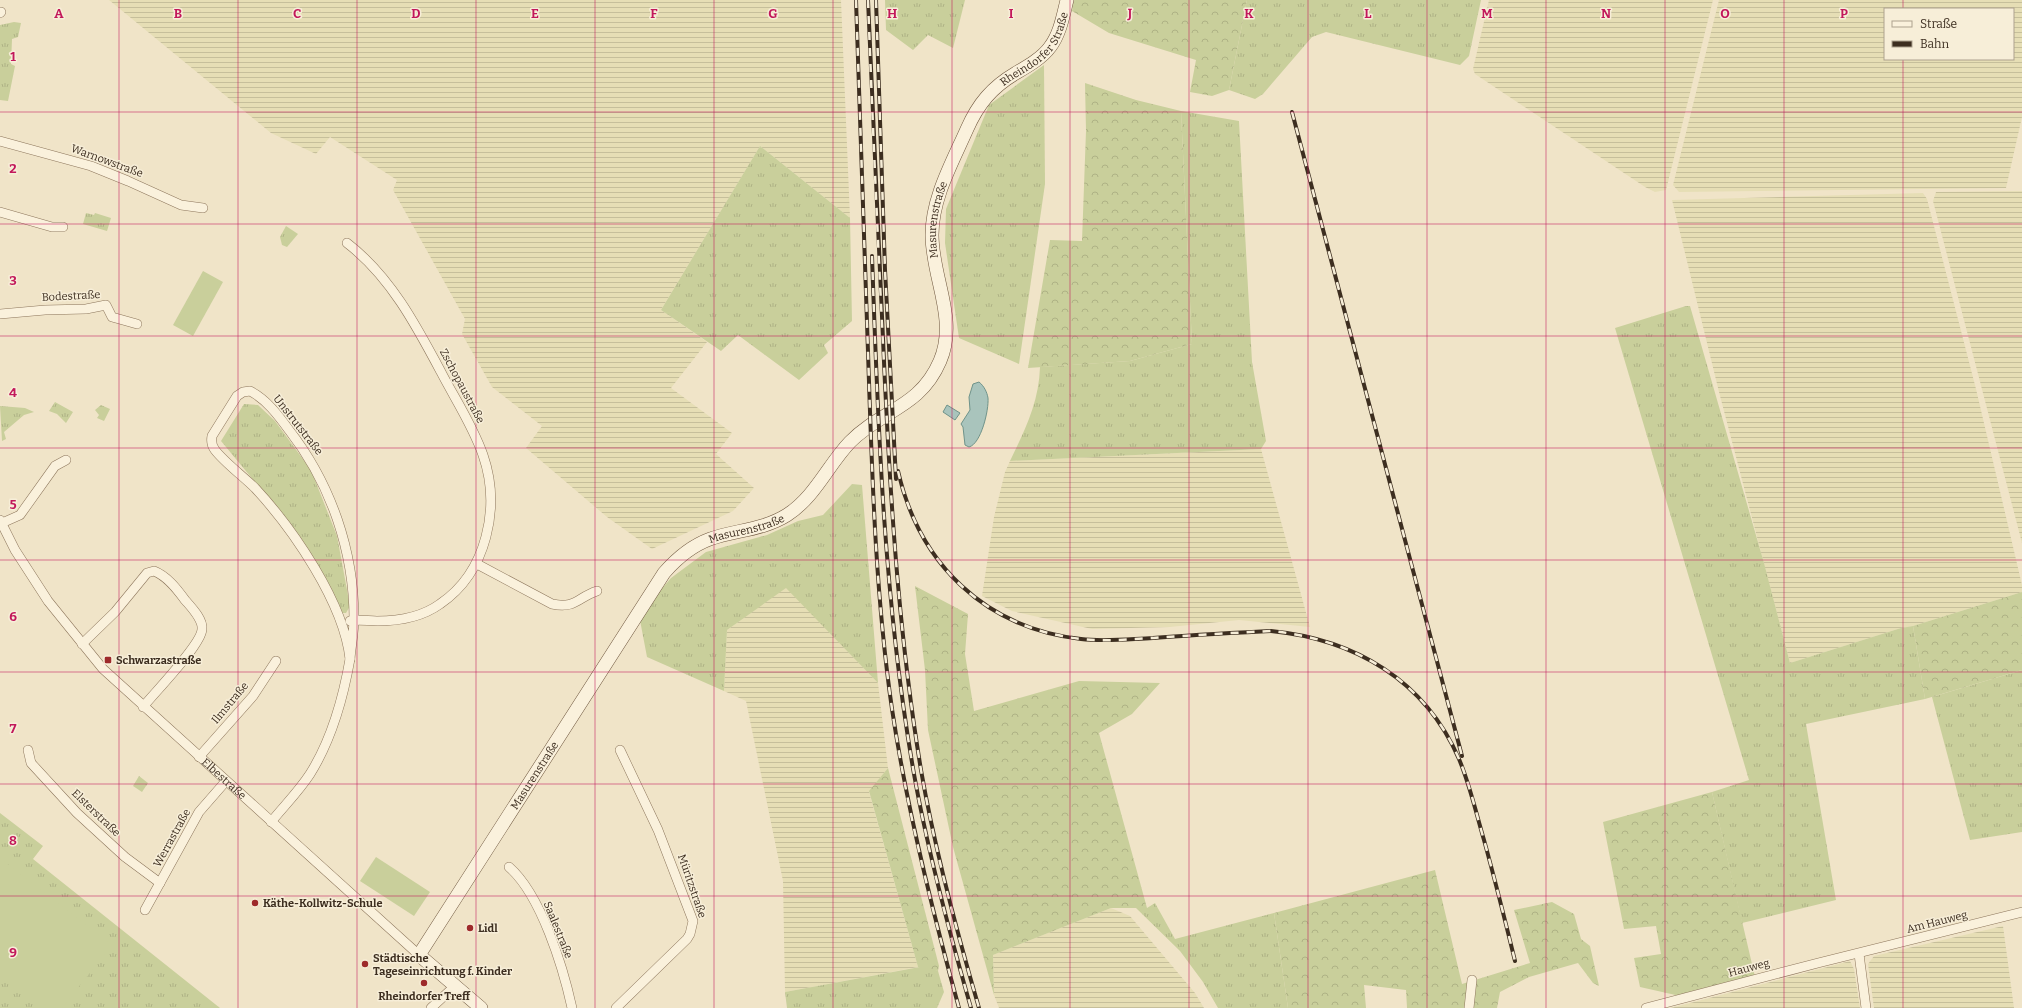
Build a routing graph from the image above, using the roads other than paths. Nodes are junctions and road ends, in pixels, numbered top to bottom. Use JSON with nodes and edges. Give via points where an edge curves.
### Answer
{"nodes":[{"id":1,"x":1067,"y":0,"type":"edge"},
{"id":2,"x":991,"y":91,"type":"joint"},
{"id":3,"x":0,"y":141,"type":"edge"},
{"id":4,"x":203,"y":208,"type":"dead end"},
{"id":5,"x":0,"y":212,"type":"edge"},
{"id":6,"x":63,"y":227,"type":"dead end"},
{"id":7,"x":347,"y":243,"type":"dead end"},
{"id":8,"x":0,"y":314,"type":"edge"},
{"id":9,"x":137,"y":324,"type":"dead end"},
{"id":10,"x":66,"y":460,"type":"dead end"},
{"id":11,"x":1,"y":522,"type":"edge"},
{"id":12,"x":477,"y":564,"type":"junction"},
{"id":13,"x":597,"y":591,"type":"dead end"},
{"id":14,"x":354,"y":620,"type":"junction"},
{"id":15,"x":340,"y":622,"type":"junction"},
{"id":16,"x":82,"y":644,"type":"junction"},
{"id":17,"x":350,"y":659,"type":"junction"},
{"id":18,"x":276,"y":661,"type":"dead end"},
{"id":19,"x":143,"y":707,"type":"junction"},
{"id":20,"x":28,"y":750,"type":"dead end"},
{"id":21,"x":620,"y":750,"type":"dead end"},
{"id":22,"x":199,"y":757,"type":"junction"},
{"id":23,"x":226,"y":781,"type":"junction"},
{"id":24,"x":271,"y":822,"type":"junction"},
{"id":25,"x":509,"y":867,"type":"dead end"},
{"id":26,"x":160,"y":883,"type":"junction"},
{"id":27,"x":144,"y":910,"type":"dead end"},
{"id":28,"x":2022,"y":912,"type":"edge"},
{"id":29,"x":1858,"y":954,"type":"junction"},
{"id":30,"x":419,"y":956,"type":"junction"},
{"id":31,"x":1472,"y":980,"type":"dead end"},
{"id":32,"x":455,"y":986,"type":"junction"},
{"id":33,"x":432,"y":1008,"type":"edge"},
{"id":34,"x":481,"y":1008,"type":"edge"},
{"id":35,"x":572,"y":1008,"type":"edge"},
{"id":36,"x":616,"y":1008,"type":"edge"},
{"id":37,"x":1468,"y":1008,"type":"edge"},
{"id":38,"x":1646,"y":1008,"type":"edge"},
{"id":39,"x":1866,"y":1008,"type":"edge"}],
"edges":[{"from":1,"to":2,"type":"main road","name":"Rheindorfer Straße","via":[[1061,24],[1051,47]]},
{"from":2,"to":30,"type":"main road","name":"Masurenstraße","via":[[972,118],[942,187],[934,214],[934,256],[946,308],[947,325],[941,358],[931,378],[910,401],[864,430],[850,442],[798,508],[768,524],[698,544],[675,560],[664,573]]},
{"from":3,"to":4,"type":"street","name":"Warnowstraße","via":[[91,166],[123,178],[181,206]]},
{"from":5,"to":6,"type":"street","via":[[52,227]]},
{"from":7,"to":12,"type":"street","name":"Zschopaustraße","via":[[361,254],[392,290],[426,344],[479,444],[488,472],[491,495],[489,523]]},
{"from":8,"to":9,"type":"street","name":"Bodestraße","via":[[106,306],[112,317]]},
{"from":10,"to":11,"type":"street","via":[[55,466],[20,515]]},
{"from":11,"to":16,"type":"street","name":"Elbestraße","via":[[48,601]]},
{"from":12,"to":13,"type":"street","via":[[552,604],[570,605]]},
{"from":12,"to":14,"type":"street","name":"Zschopaustraße","via":[[465,581],[440,604],[426,612],[395,620]]},
{"from":14,"to":15,"type":"street","name":"Zschopaustraße"},
{"from":14,"to":15,"type":"street","name":"Unstrutstraße","via":[[347,556],[337,518],[322,480],[278,415],[257,395],[250,391],[243,392],[212,436],[211,442],[215,450],[245,477],[285,524],[318,574]]},
{"from":14,"to":17,"type":"street","name":"Unstrutstraße"},
{"from":15,"to":17,"type":"street","name":"Unstrutstraße","via":[[348,642]]},
{"from":16,"to":19,"type":"street","name":"Elbestraße","via":[[102,669]]},
{"from":16,"to":19,"type":"street","via":[[115,612],[147,572],[161,574],[174,587],[203,627],[191,650]]},
{"from":17,"to":24,"type":"street","name":"Unstrutstraße","via":[[346,683],[326,743],[309,774]]},
{"from":18,"to":22,"type":"street","name":"Ilmstraße","via":[[253,696]]},
{"from":19,"to":22,"type":"street","name":"Elbestraße"},
{"from":20,"to":26,"type":"street","name":"Elsterstraße","via":[[31,763],[77,813],[125,857]]},
{"from":21,"to":36,"type":"street","name":"Müritzstraße","via":[[658,830],[693,921],[687,939]]},
{"from":22,"to":23,"type":"street","name":"Elbestraße"},
{"from":23,"to":24,"type":"street","name":"Elbestraße"},
{"from":23,"to":26,"type":"street","name":"Werrastraße","via":[[199,812]]},
{"from":24,"to":30,"type":"street","name":"Elbestraße"},
{"from":25,"to":35,"type":"street","name":"Saalestraße","via":[[519,876],[539,910],[553,945]]},
{"from":26,"to":27,"type":"street","name":"Werrastraße"},
{"from":28,"to":29,"type":"street","name":"Am Hauweg"},
{"from":29,"to":38,"type":"street","name":"Hauweg"},
{"from":29,"to":39,"type":"street"},
{"from":30,"to":32,"type":"main road","name":"Elbestraße"},
{"from":31,"to":37,"type":"street"},
{"from":32,"to":33,"type":"street"},
{"from":32,"to":34,"type":"main road","name":"Elbestraße"}]}
